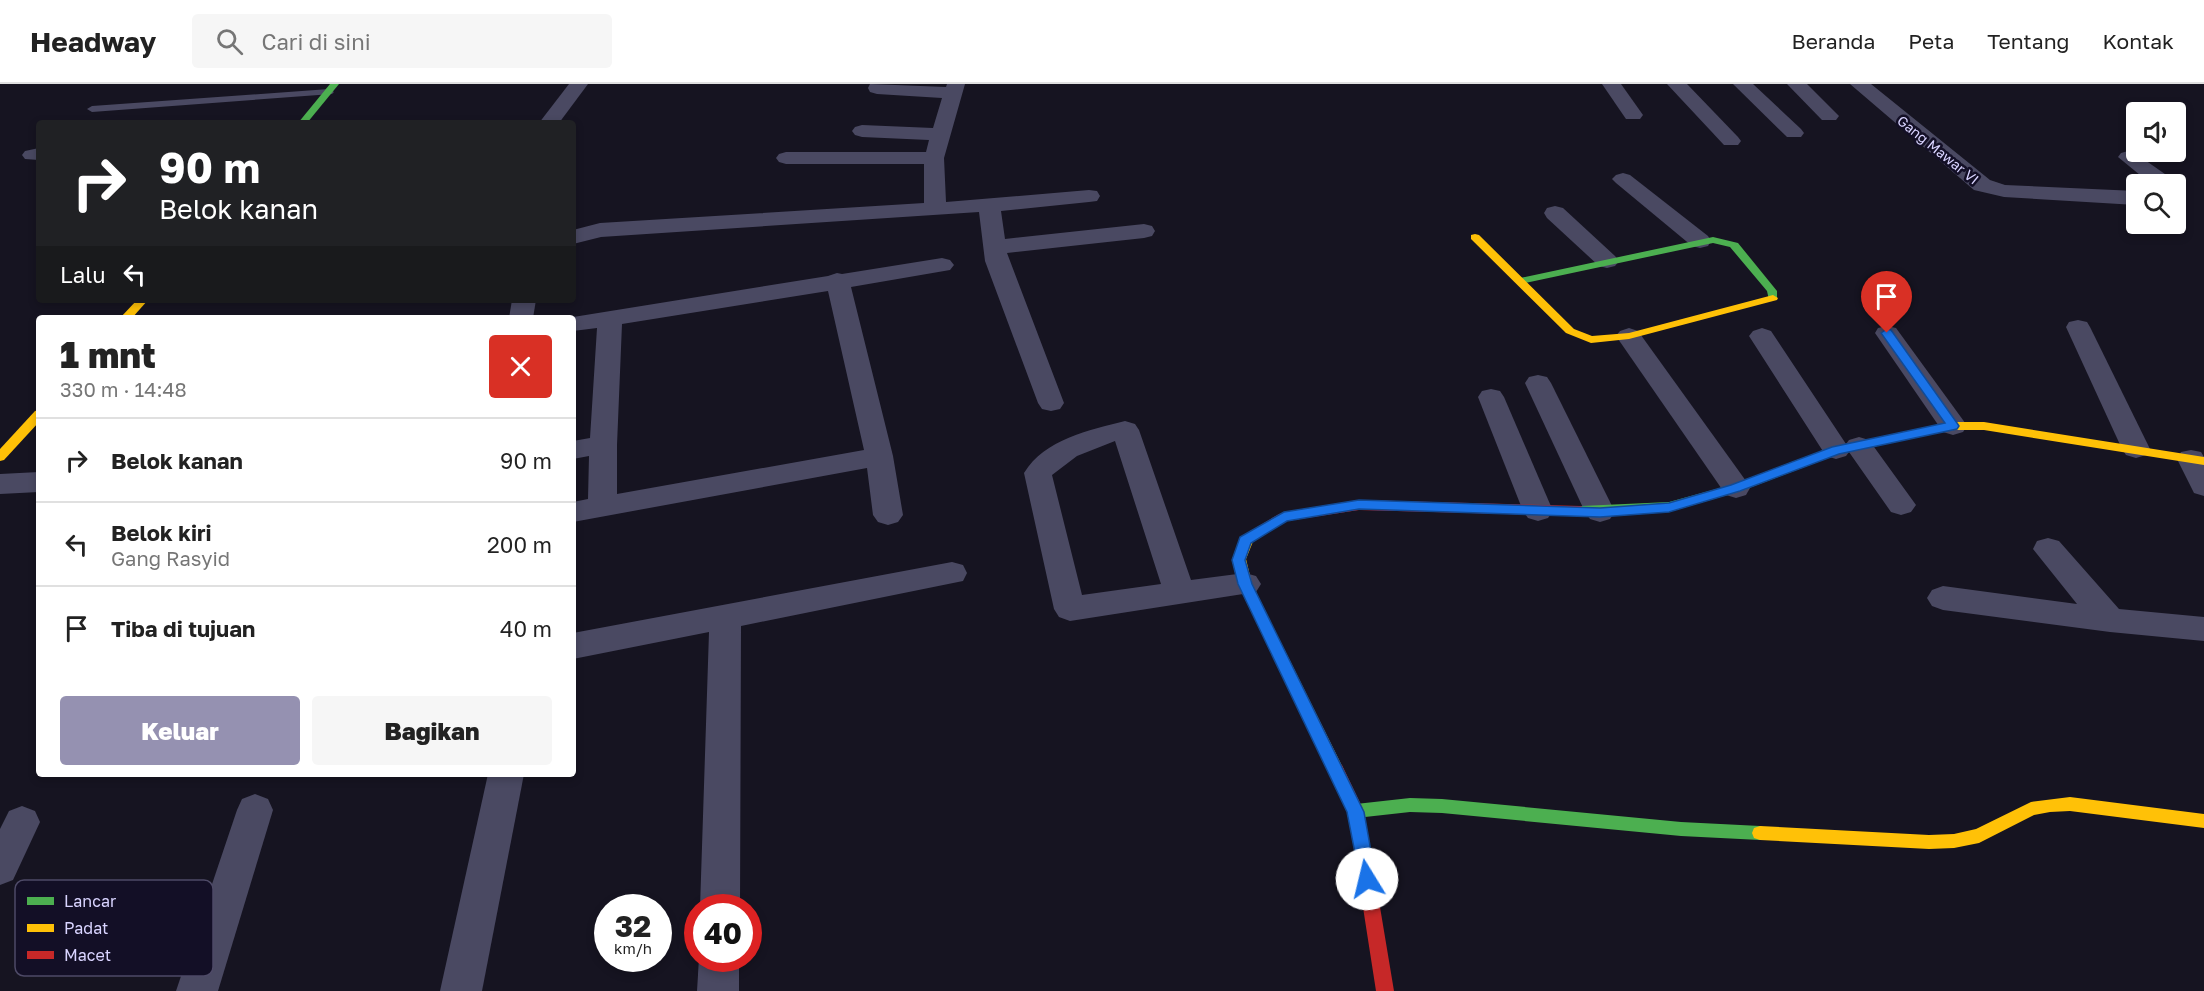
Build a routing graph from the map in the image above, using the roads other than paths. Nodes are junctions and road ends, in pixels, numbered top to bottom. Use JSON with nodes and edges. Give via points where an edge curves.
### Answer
{"nodes":[{"id":1,"x":579,"y":84,"type":"edge"},
{"id":2,"x":1611,"y":84,"type":"edge"},
{"id":3,"x":1676,"y":84,"type":"edge"},
{"id":4,"x":1742,"y":84,"type":"edge"},
{"id":5,"x":1796,"y":84,"type":"edge"},
{"id":6,"x":1859,"y":84,"type":"edge"},
{"id":7,"x":332,"y":88,"type":"edge"},
{"id":8,"x":877,"y":88,"type":"dead end"},
{"id":9,"x":955,"y":88,"type":"edge"},
{"id":10,"x":919,"y":91,"type":"junction"},
{"id":11,"x":92,"y":109,"type":"dead end"},
{"id":12,"x":1633,"y":115,"type":"dead end"},
{"id":13,"x":1829,"y":116,"type":"dead end"},
{"id":14,"x":305,"y":120,"type":"edge"},
{"id":15,"x":551,"y":120,"type":"edge"},
{"id":16,"x":862,"y":131,"type":"dead end"},
{"id":17,"x":905,"y":133,"type":"junction"},
{"id":18,"x":1794,"y":133,"type":"dead end"},
{"id":19,"x":940,"y":134,"type":"junction"},
{"id":20,"x":1731,"y":141,"type":"dead end"},
{"id":21,"x":786,"y":158,"type":"dead end"},
{"id":22,"x":934,"y":158,"type":"junction"},
{"id":23,"x":2135,"y":162,"type":"edge"},
{"id":24,"x":2151,"y":174,"type":"edge"},
{"id":25,"x":1623,"y":179,"type":"dead end"},
{"id":26,"x":1089,"y":196,"type":"dead end"},
{"id":27,"x":2126,"y":197,"type":"edge"},
{"id":28,"x":989,"y":205,"type":"junction"},
{"id":29,"x":935,"y":208,"type":"junction"},
{"id":30,"x":1555,"y":213,"type":"dead end"},
{"id":31,"x":1144,"y":231,"type":"dead end"},
{"id":32,"x":576,"y":236,"type":"edge"},
{"id":33,"x":1475,"y":237,"type":"dead end"},
{"id":34,"x":1700,"y":242,"type":"junction"},
{"id":35,"x":995,"y":246,"type":"junction"},
{"id":36,"x":1607,"y":261,"type":"junction"},
{"id":37,"x":942,"y":265,"type":"dead end"},
{"id":38,"x":837,"y":280,"type":"junction"},
{"id":39,"x":1520,"y":281,"type":"junction"},
{"id":40,"x":139,"y":303,"type":"edge"},
{"id":41,"x":129,"y":315,"type":"edge"},
{"id":42,"x":610,"y":319,"type":"junction"},
{"id":43,"x":576,"y":324,"type":"edge"},
{"id":44,"x":2078,"y":327,"type":"dead end"},
{"id":45,"x":1887,"y":333,"type":"dead end"},
{"id":46,"x":1629,"y":336,"type":"junction"},
{"id":47,"x":1762,"y":336,"type":"dead end"},
{"id":48,"x":1538,"y":383,"type":"dead end"},
{"id":49,"x":1491,"y":397,"type":"dead end"},
{"id":50,"x":1051,"y":403,"type":"dead end"},
{"id":51,"x":36,"y":417,"type":"edge"},
{"id":52,"x":1953,"y":426,"type":"junction"},
{"id":53,"x":603,"y":445,"type":"junction"},
{"id":54,"x":1848,"y":448,"type":"junction"},
{"id":55,"x":2136,"y":449,"type":"junction"},
{"id":56,"x":576,"y":450,"type":"edge"},
{"id":57,"x":879,"y":456,"type":"junction"},
{"id":58,"x":0,"y":457,"type":"edge"},
{"id":59,"x":2197,"y":460,"type":"edge"},
{"id":60,"x":36,"y":482,"type":"edge"},
{"id":61,"x":0,"y":484,"type":"edge"},
{"id":62,"x":2204,"y":486,"type":"edge"},
{"id":63,"x":1736,"y":488,"type":"junction"},
{"id":64,"x":1902,"y":505,"type":"dead end"},
{"id":65,"x":603,"y":507,"type":"junction"},
{"id":66,"x":1538,"y":511,"type":"junction"},
{"id":67,"x":576,"y":512,"type":"edge"},
{"id":68,"x":1600,"y":512,"type":"junction"},
{"id":69,"x":888,"y":515,"type":"dead end"},
{"id":70,"x":2048,"y":549,"type":"dead end"},
{"id":71,"x":952,"y":573,"type":"dead end"},
{"id":72,"x":1245,"y":584,"type":"junction"},
{"id":73,"x":1180,"y":594,"type":"junction"},
{"id":74,"x":1943,"y":598,"type":"dead end"},
{"id":75,"x":725,"y":618,"type":"junction"},
{"id":76,"x":2110,"y":620,"type":"junction"},
{"id":77,"x":2204,"y":629,"type":"edge"},
{"id":78,"x":576,"y":645,"type":"edge"},
{"id":79,"x":505,"y":777,"type":"edge"},
{"id":80,"x":255,"y":810,"type":"dead end"},
{"id":81,"x":1356,"y":812,"type":"junction"},
{"id":82,"x":2204,"y":821,"type":"edge"},
{"id":83,"x":22,"y":822,"type":"dead end"},
{"id":84,"x":0,"y":868,"type":"edge"},
{"id":85,"x":720,"y":894,"type":"edge"},
{"id":86,"x":213,"y":941,"type":"edge"},
{"id":87,"x":719,"y":972,"type":"edge"},
{"id":88,"x":202,"y":976,"type":"edge"},
{"id":89,"x":197,"y":991,"type":"edge"},
{"id":90,"x":461,"y":991,"type":"edge"},
{"id":91,"x":718,"y":991,"type":"edge"},
{"id":92,"x":1385,"y":991,"type":"edge"}],
"edges":[{"from":1,"to":15,"type":"street"},
{"from":2,"to":12,"type":"street"},
{"from":3,"to":20,"type":"street"},
{"from":4,"to":18,"type":"street"},
{"from":5,"to":13,"type":"street"},
{"from":6,"to":27,"type":"street","name":"Gang Mawar VI","via":[[1982,185],[2004,191]]},
{"from":7,"to":11,"type":"lane"},
{"from":7,"to":14,"type":"street"},
{"from":8,"to":10,"type":"street"},
{"from":9,"to":10,"type":"street"},
{"from":9,"to":19,"type":"street"},
{"from":10,"to":17,"type":"street"},
{"from":16,"to":17,"type":"street"},
{"from":17,"to":19,"type":"street"},
{"from":19,"to":22,"type":"street"},
{"from":21,"to":22,"type":"street"},
{"from":22,"to":29,"type":"street"},
{"from":23,"to":24,"type":"street"},
{"from":25,"to":34,"type":"street"},
{"from":26,"to":28,"type":"street"},
{"from":28,"to":29,"type":"street"},
{"from":28,"to":35,"type":"street"},
{"from":29,"to":32,"type":"street","via":[[600,230]]},
{"from":30,"to":36,"type":"street"},
{"from":31,"to":35,"type":"street"},
{"from":33,"to":39,"type":"street"},
{"from":34,"to":36,"type":"street"},
{"from":34,"to":46,"type":"street","via":[[1724,241],[1734,245],[1772,291],[1773,298]]},
{"from":35,"to":50,"type":"street","via":[[997,261]]},
{"from":36,"to":39,"type":"street"},
{"from":37,"to":38,"type":"street"},
{"from":38,"to":42,"type":"street"},
{"from":38,"to":57,"type":"street"},
{"from":39,"to":46,"type":"street","via":[[1578,336],[1591,340]]},
{"from":40,"to":41,"type":"street"},
{"from":42,"to":43,"type":"street"},
{"from":42,"to":53,"type":"street"},
{"from":44,"to":55,"type":"street"},
{"from":45,"to":52,"type":"street"},
{"from":46,"to":63,"type":"street"},
{"from":47,"to":54,"type":"street"},
{"from":48,"to":68,"type":"street"},
{"from":49,"to":66,"type":"street"},
{"from":51,"to":58,"type":"street"},
{"from":52,"to":54,"type":"street"},
{"from":52,"to":55,"type":"street","via":[[1983,426]]},
{"from":53,"to":56,"type":"street"},
{"from":53,"to":65,"type":"street"},
{"from":54,"to":63,"type":"street"},
{"from":54,"to":64,"type":"street"},
{"from":55,"to":59,"type":"street"},
{"from":57,"to":65,"type":"street"},
{"from":57,"to":69,"type":"street"},
{"from":59,"to":62,"type":"street"},
{"from":60,"to":61,"type":"street"},
{"from":63,"to":68,"type":"street","via":[[1669,507]]},
{"from":65,"to":67,"type":"street"},
{"from":66,"to":68,"type":"street"},
{"from":66,"to":72,"type":"street","via":[[1359,505],[1284,516],[1245,541],[1239,560]]},
{"from":70,"to":76,"type":"street"},
{"from":71,"to":75,"type":"street"},
{"from":72,"to":73,"type":"street"},
{"from":72,"to":81,"type":"street"},
{"from":73,"to":73,"type":"street","via":[[1071,609],[1039,485],[1038,473],[1046,464],[1072,446],[1125,430]]},
{"from":74,"to":76,"type":"street"},
{"from":75,"to":78,"type":"street"},
{"from":75,"to":85,"type":"street"},
{"from":76,"to":77,"type":"street"},
{"from":79,"to":90,"type":"street"},
{"from":80,"to":86,"type":"street"},
{"from":81,"to":82,"type":"street","via":[[1410,805],[1442,806],[1681,829],[1929,842],[1978,836],[2031,809],[2050,805],[2070,804]]},
{"from":81,"to":92,"type":"street"},
{"from":83,"to":84,"type":"street"},
{"from":87,"to":91,"type":"street"},
{"from":88,"to":89,"type":"street"}]}
